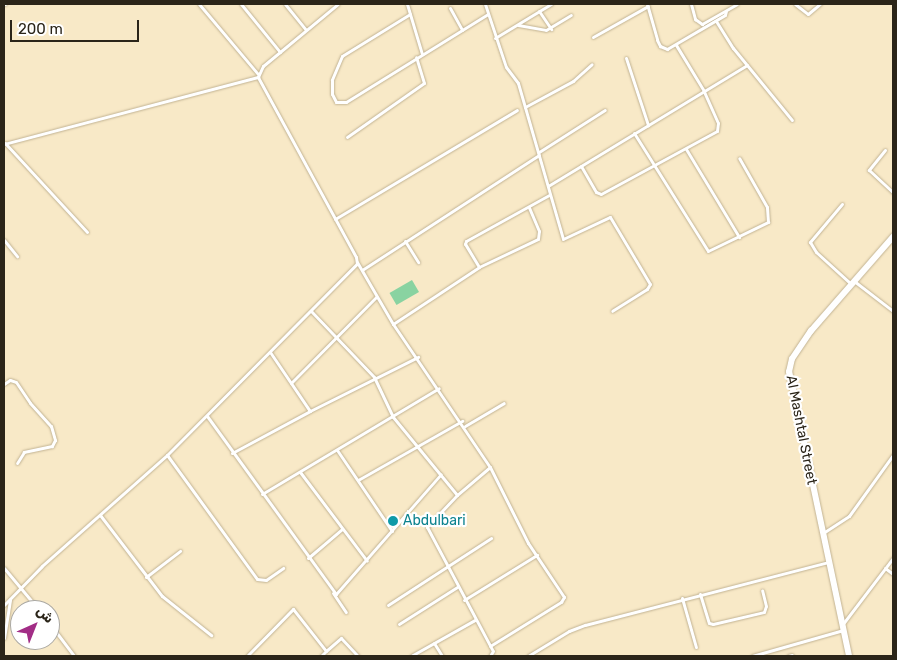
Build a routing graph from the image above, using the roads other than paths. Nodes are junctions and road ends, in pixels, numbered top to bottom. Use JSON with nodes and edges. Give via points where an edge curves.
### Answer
{"nodes":[{"id":1,"x":199,"y":4,"type":"edge"},
{"id":2,"x":241,"y":4,"type":"edge"},
{"id":3,"x":285,"y":4,"type":"edge"},
{"id":4,"x":338,"y":4,"type":"edge"},
{"id":5,"x":407,"y":4,"type":"edge"},
{"id":6,"x":485,"y":4,"type":"edge"},
{"id":7,"x":551,"y":4,"type":"edge"},
{"id":8,"x":690,"y":4,"type":"edge"},
{"id":9,"x":737,"y":4,"type":"edge"},
{"id":10,"x":795,"y":4,"type":"edge"},
{"id":11,"x":820,"y":4,"type":"edge"},
{"id":12,"x":647,"y":5,"type":"edge"},
{"id":13,"x":450,"y":8,"type":"dead end"},
{"id":14,"x":539,"y":11,"type":"junction"},
{"id":15,"x":726,"y":11,"type":"junction"},
{"id":16,"x":410,"y":14,"type":"junction"},
{"id":17,"x":488,"y":14,"type":"junction"},
{"id":18,"x":571,"y":15,"type":"dead end"},
{"id":19,"x":716,"y":21,"type":"junction"},
{"id":20,"x":517,"y":24,"type":"junction"},
{"id":21,"x":551,"y":29,"type":"junction"},
{"id":22,"x":306,"y":30,"type":"junction"},
{"id":23,"x":462,"y":30,"type":"junction"},
{"id":24,"x":594,"y":37,"type":"dead end"},
{"id":25,"x":495,"y":38,"type":"junction"},
{"id":26,"x":676,"y":45,"type":"junction"},
{"id":27,"x":280,"y":52,"type":"junction"},
{"id":28,"x":422,"y":54,"type":"junction"},
{"id":29,"x":416,"y":58,"type":"junction"},
{"id":30,"x":626,"y":58,"type":"dead end"},
{"id":31,"x":592,"y":64,"type":"dead end"},
{"id":32,"x":747,"y":65,"type":"junction"},
{"id":33,"x":258,"y":75,"type":"junction"},
{"id":34,"x":704,"y":91,"type":"junction"},
{"id":35,"x":526,"y":107,"type":"junction"},
{"id":36,"x":517,"y":110,"type":"dead end"},
{"id":37,"x":605,"y":110,"type":"dead end"},
{"id":38,"x":792,"y":120,"type":"dead end"},
{"id":39,"x":648,"y":125,"type":"junction"},
{"id":40,"x":634,"y":133,"type":"junction"},
{"id":41,"x":347,"y":136,"type":"dead end"},
{"id":42,"x":5,"y":144,"type":"edge"},
{"id":43,"x":686,"y":150,"type":"junction"},
{"id":44,"x":884,"y":150,"type":"dead end"},
{"id":45,"x":539,"y":153,"type":"junction"},
{"id":46,"x":739,"y":158,"type":"dead end"},
{"id":47,"x":581,"y":166,"type":"junction"},
{"id":48,"x":655,"y":166,"type":"junction"},
{"id":49,"x":548,"y":186,"type":"junction"},
{"id":50,"x":893,"y":192,"type":"edge"},
{"id":51,"x":549,"y":195,"type":"junction"},
{"id":52,"x":842,"y":204,"type":"dead end"},
{"id":53,"x":529,"y":207,"type":"junction"},
{"id":54,"x":335,"y":219,"type":"junction"},
{"id":55,"x":87,"y":232,"type":"dead end"},
{"id":56,"x":739,"y":236,"type":"junction"},
{"id":57,"x":893,"y":237,"type":"edge"},
{"id":58,"x":4,"y":240,"type":"edge"},
{"id":59,"x":405,"y":241,"type":"junction"},
{"id":60,"x":17,"y":256,"type":"dead end"},
{"id":61,"x":357,"y":262,"type":"junction"},
{"id":62,"x":418,"y":262,"type":"dead end"},
{"id":63,"x":479,"y":267,"type":"junction"},
{"id":64,"x":362,"y":270,"type":"junction"},
{"id":65,"x":853,"y":282,"type":"junction"},
{"id":66,"x":376,"y":297,"type":"junction"},
{"id":67,"x":311,"y":311,"type":"junction"},
{"id":68,"x":612,"y":311,"type":"dead end"},
{"id":69,"x":893,"y":311,"type":"edge"},
{"id":70,"x":393,"y":324,"type":"junction"},
{"id":71,"x":337,"y":339,"type":"junction"},
{"id":72,"x":270,"y":352,"type":"junction"},
{"id":73,"x":418,"y":357,"type":"junction"},
{"id":74,"x":374,"y":377,"type":"junction"},
{"id":75,"x":292,"y":383,"type":"junction"},
{"id":76,"x":4,"y":384,"type":"edge"},
{"id":77,"x":439,"y":388,"type":"junction"},
{"id":78,"x":504,"y":403,"type":"dead end"},
{"id":79,"x":310,"y":410,"type":"junction"},
{"id":80,"x":206,"y":416,"type":"junction"},
{"id":81,"x":393,"y":417,"type":"junction"},
{"id":82,"x":462,"y":421,"type":"junction"},
{"id":83,"x":464,"y":426,"type":"junction"},
{"id":84,"x":418,"y":446,"type":"junction"},
{"id":85,"x":337,"y":450,"type":"junction"},
{"id":86,"x":232,"y":453,"type":"junction"},
{"id":87,"x":167,"y":455,"type":"junction"},
{"id":88,"x":893,"y":455,"type":"edge"},
{"id":89,"x":17,"y":463,"type":"dead end"},
{"id":90,"x":490,"y":467,"type":"junction"},
{"id":91,"x":300,"y":472,"type":"junction"},
{"id":92,"x":441,"y":474,"type":"junction"},
{"id":93,"x":358,"y":480,"type":"junction"},
{"id":94,"x":262,"y":494,"type":"junction"},
{"id":95,"x":457,"y":495,"type":"junction"},
{"id":96,"x":100,"y":515,"type":"junction"},
{"id":97,"x":342,"y":529,"type":"junction"},
{"id":98,"x":392,"y":531,"type":"junction"},
{"id":99,"x":822,"y":533,"type":"junction"},
{"id":100,"x":491,"y":538,"type":"dead end"},
{"id":101,"x":180,"y":551,"type":"dead end"},
{"id":102,"x":537,"y":555,"type":"junction"},
{"id":103,"x":308,"y":558,"type":"junction"},
{"id":104,"x":893,"y":558,"type":"edge"},
{"id":105,"x":367,"y":561,"type":"junction"},
{"id":106,"x":828,"y":562,"type":"junction"},
{"id":107,"x":4,"y":568,"type":"edge"},
{"id":108,"x":283,"y":568,"type":"dead end"},
{"id":109,"x":447,"y":568,"type":"junction"},
{"id":110,"x":885,"y":568,"type":"junction"},
{"id":111,"x":893,"y":574,"type":"edge"},
{"id":112,"x":146,"y":577,"type":"junction"},
{"id":113,"x":21,"y":587,"type":"junction"},
{"id":114,"x":457,"y":587,"type":"junction"},
{"id":115,"x":762,"y":590,"type":"dead end"},
{"id":116,"x":333,"y":592,"type":"junction"},
{"id":117,"x":700,"y":594,"type":"junction"},
{"id":118,"x":682,"y":598,"type":"junction"},
{"id":119,"x":10,"y":599,"type":"junction"},
{"id":120,"x":31,"y":600,"type":"edge"},
{"id":121,"x":464,"y":600,"type":"junction"},
{"id":122,"x":4,"y":605,"type":"edge"},
{"id":123,"x":388,"y":605,"type":"dead end"},
{"id":124,"x":346,"y":612,"type":"dead end"},
{"id":125,"x":475,"y":620,"type":"junction"},
{"id":126,"x":399,"y":624,"type":"dead end"},
{"id":127,"x":843,"y":628,"type":"junction"},
{"id":128,"x":211,"y":635,"type":"dead end"},
{"id":129,"x":60,"y":637,"type":"edge"},
{"id":130,"x":4,"y":638,"type":"edge"},
{"id":131,"x":434,"y":643,"type":"junction"},
{"id":132,"x":490,"y":646,"type":"junction"},
{"id":133,"x":696,"y":647,"type":"dead end"},
{"id":134,"x":326,"y":651,"type":"junction"},
{"id":135,"x":74,"y":656,"type":"edge"},
{"id":136,"x":247,"y":656,"type":"edge"},
{"id":137,"x":321,"y":656,"type":"edge"},
{"id":138,"x":358,"y":656,"type":"edge"},
{"id":139,"x":411,"y":656,"type":"edge"},
{"id":140,"x":442,"y":656,"type":"edge"},
{"id":141,"x":490,"y":656,"type":"edge"},
{"id":142,"x":528,"y":656,"type":"edge"},
{"id":143,"x":752,"y":656,"type":"edge"},
{"id":144,"x":849,"y":656,"type":"edge"}],
"edges":[{"from":1,"to":33,"type":"street"},
{"from":2,"to":27,"type":"street"},
{"from":3,"to":22,"type":"street"},
{"from":4,"to":22,"type":"street"},
{"from":5,"to":16,"type":"street"},
{"from":6,"to":17,"type":"street"},
{"from":7,"to":14,"type":"street"},
{"from":8,"to":15,"type":"street","via":[[695,19],[702,24]]},
{"from":9,"to":15,"type":"street"},
{"from":10,"to":11,"type":"street","via":[[808,14]]},
{"from":12,"to":24,"type":"street"},
{"from":12,"to":26,"type":"street","via":[[660,46],[667,49]]},
{"from":13,"to":23,"type":"street"},
{"from":14,"to":20,"type":"street"},
{"from":14,"to":21,"type":"street"},
{"from":15,"to":19,"type":"street"},
{"from":16,"to":28,"type":"street"},
{"from":16,"to":29,"type":"street","via":[[342,56],[334,71],[332,97],[342,104]]},
{"from":17,"to":23,"type":"street"},
{"from":17,"to":25,"type":"street"},
{"from":18,"to":21,"type":"street"},
{"from":19,"to":26,"type":"street"},
{"from":19,"to":32,"type":"street"},
{"from":20,"to":21,"type":"street"},
{"from":20,"to":25,"type":"street"},
{"from":22,"to":27,"type":"street"},
{"from":23,"to":28,"type":"street"},
{"from":25,"to":35,"type":"street","via":[[507,70],[518,83]]},
{"from":26,"to":34,"type":"street"},
{"from":27,"to":33,"type":"street"},
{"from":28,"to":29,"type":"street"},
{"from":29,"to":41,"type":"street","via":[[424,83]]},
{"from":30,"to":39,"type":"street"},
{"from":31,"to":35,"type":"street","via":[[573,82]]},
{"from":32,"to":34,"type":"street"},
{"from":32,"to":38,"type":"street"},
{"from":33,"to":42,"type":"street"},
{"from":33,"to":54,"type":"street","via":[[294,149]]},
{"from":34,"to":39,"type":"street"},
{"from":34,"to":43,"type":"street","via":[[718,129]]},
{"from":35,"to":45,"type":"street"},
{"from":36,"to":54,"type":"street"},
{"from":37,"to":45,"type":"street"},
{"from":39,"to":40,"type":"street"},
{"from":40,"to":47,"type":"street"},
{"from":40,"to":48,"type":"street"},
{"from":42,"to":55,"type":"street"},
{"from":43,"to":48,"type":"street"},
{"from":43,"to":56,"type":"street"},
{"from":44,"to":50,"type":"street","via":[[869,170]]},
{"from":45,"to":49,"type":"street"},
{"from":45,"to":59,"type":"street"},
{"from":46,"to":56,"type":"street","via":[[770,215],[768,222]]},
{"from":47,"to":48,"type":"street","via":[[596,192],[601,194]]},
{"from":47,"to":49,"type":"street"},
{"from":48,"to":56,"type":"street","via":[[706,250],[711,251]]},
{"from":49,"to":51,"type":"street"},
{"from":51,"to":53,"type":"street"},
{"from":51,"to":68,"type":"street","via":[[565,240],[610,217],[650,284]]},
{"from":52,"to":65,"type":"street","via":[[810,242],[816,252]]},
{"from":53,"to":63,"type":"street","via":[[539,231],[538,239]]},
{"from":53,"to":63,"type":"street","via":[[466,241]]},
{"from":54,"to":61,"type":"street"},
{"from":57,"to":65,"type":"main road","name":"Al Mashtal Street"},
{"from":58,"to":60,"type":"street"},
{"from":59,"to":62,"type":"street"},
{"from":59,"to":64,"type":"street"},
{"from":61,"to":64,"type":"street"},
{"from":61,"to":67,"type":"street"},
{"from":63,"to":70,"type":"street"},
{"from":64,"to":66,"type":"street"},
{"from":65,"to":69,"type":"street"},
{"from":65,"to":99,"type":"main road","name":"Al Mashtal Street","via":[[798,349],[789,372]]},
{"from":66,"to":70,"type":"street"},
{"from":66,"to":71,"type":"street"},
{"from":67,"to":71,"type":"street"},
{"from":67,"to":72,"type":"street"},
{"from":70,"to":73,"type":"street"},
{"from":71,"to":74,"type":"street"},
{"from":71,"to":75,"type":"street"},
{"from":72,"to":75,"type":"street"},
{"from":72,"to":80,"type":"street"},
{"from":73,"to":74,"type":"street"},
{"from":73,"to":77,"type":"street"},
{"from":74,"to":79,"type":"street"},
{"from":74,"to":81,"type":"street"},
{"from":75,"to":79,"type":"street"},
{"from":76,"to":89,"type":"street","via":[[10,380],[16,382],[30,404],[51,426],[55,440],[52,446],[24,452]]},
{"from":77,"to":81,"type":"street"},
{"from":77,"to":82,"type":"street"},
{"from":78,"to":83,"type":"street"},
{"from":79,"to":86,"type":"street"},
{"from":80,"to":86,"type":"street"},
{"from":80,"to":87,"type":"street"},
{"from":81,"to":84,"type":"street"},
{"from":81,"to":85,"type":"street"},
{"from":82,"to":83,"type":"street"},
{"from":82,"to":84,"type":"street"},
{"from":83,"to":90,"type":"street"},
{"from":84,"to":92,"type":"street"},
{"from":84,"to":93,"type":"street"},
{"from":85,"to":91,"type":"street"},
{"from":85,"to":93,"type":"street"},
{"from":86,"to":94,"type":"street"},
{"from":87,"to":96,"type":"street"},
{"from":87,"to":108,"type":"street","via":[[257,579],[266,580]]},
{"from":88,"to":99,"type":"street","via":[[849,516]]},
{"from":90,"to":95,"type":"street"},
{"from":90,"to":102,"type":"street"},
{"from":91,"to":94,"type":"street"},
{"from":91,"to":97,"type":"street"},
{"from":92,"to":95,"type":"street"},
{"from":92,"to":98,"type":"street"},
{"from":93,"to":98,"type":"street"},
{"from":94,"to":103,"type":"street"},
{"from":95,"to":109,"type":"street","via":[[427,527]]},
{"from":96,"to":112,"type":"street"},
{"from":96,"to":113,"type":"street"},
{"from":97,"to":103,"type":"street"},
{"from":97,"to":105,"type":"street"},
{"from":98,"to":105,"type":"street"},
{"from":99,"to":106,"type":"main road","name":"Al Mashtal Street"},
{"from":100,"to":109,"type":"street"},
{"from":101,"to":112,"type":"street"},
{"from":102,"to":121,"type":"street"},
{"from":102,"to":132,"type":"street","via":[[563,600]]},
{"from":103,"to":116,"type":"street"},
{"from":104,"to":110,"type":"street"},
{"from":105,"to":116,"type":"street","via":[[339,593]]},
{"from":106,"to":117,"type":"street"},
{"from":106,"to":127,"type":"main road","name":"Al Mashtal Street"},
{"from":107,"to":113,"type":"street"},
{"from":109,"to":114,"type":"street"},
{"from":109,"to":123,"type":"street"},
{"from":110,"to":111,"type":"street"},
{"from":110,"to":127,"type":"street"},
{"from":112,"to":128,"type":"street","via":[[170,605]]},
{"from":113,"to":119,"type":"street"},
{"from":113,"to":120,"type":"street"},
{"from":114,"to":121,"type":"street"},
{"from":114,"to":126,"type":"street"},
{"from":115,"to":117,"type":"street","via":[[766,606],[764,612],[714,624],[709,623]]},
{"from":116,"to":124,"type":"street"},
{"from":117,"to":118,"type":"street"},
{"from":118,"to":133,"type":"street"},
{"from":118,"to":142,"type":"street","via":[[577,627]]},
{"from":119,"to":122,"type":"street"},
{"from":119,"to":130,"type":"street"},
{"from":121,"to":125,"type":"street"},
{"from":125,"to":131,"type":"street"},
{"from":125,"to":132,"type":"street"},
{"from":127,"to":143,"type":"street"},
{"from":127,"to":144,"type":"main road","name":"Al Mashtal Street"},
{"from":129,"to":135,"type":"street"},
{"from":131,"to":139,"type":"street"},
{"from":131,"to":140,"type":"street"},
{"from":132,"to":141,"type":"street","via":[[493,653]]},
{"from":134,"to":136,"type":"street","via":[[293,609]]},
{"from":134,"to":137,"type":"street"},
{"from":134,"to":138,"type":"street","via":[[341,638]]}]}
